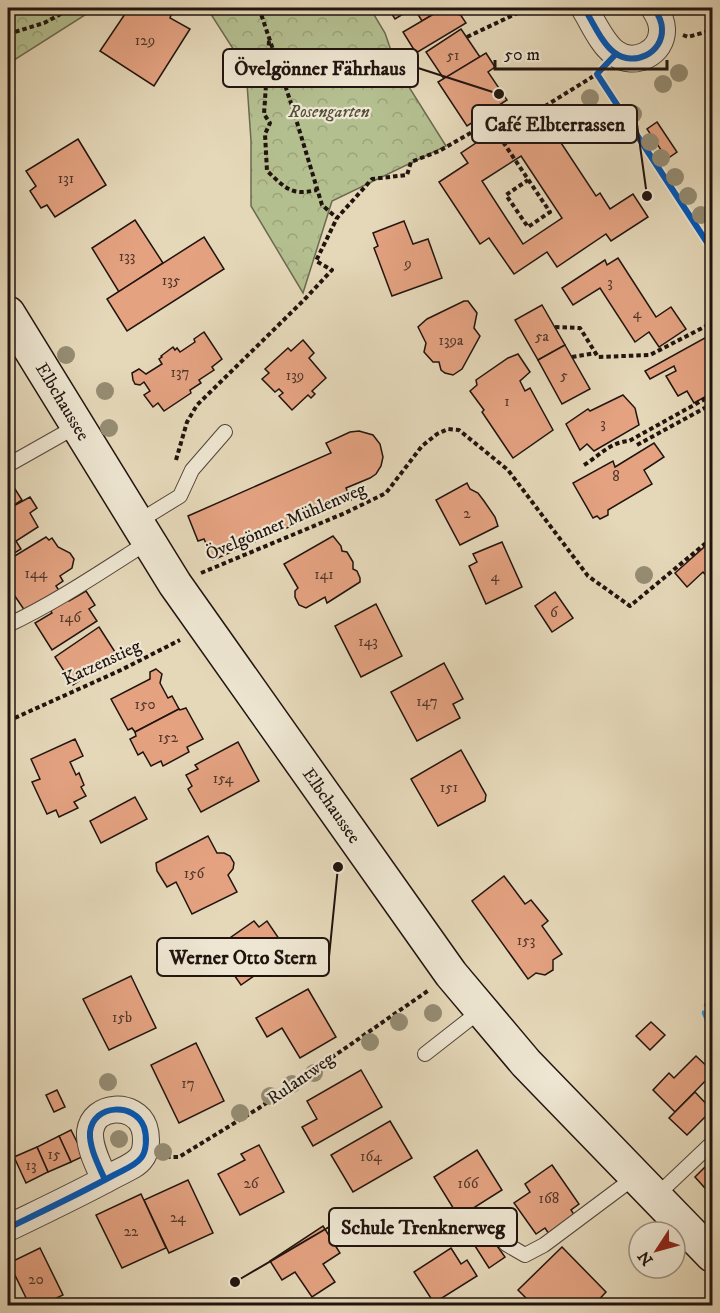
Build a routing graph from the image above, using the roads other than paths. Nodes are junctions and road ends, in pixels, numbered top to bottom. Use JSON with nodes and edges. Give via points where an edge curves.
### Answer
{"nodes":[{"id":1,"x":584,"y":8,"type":"edge"},
{"id":2,"x":654,"y":8,"type":"edge"},
{"id":3,"x":8,"y":313,"type":"edge"},
{"id":4,"x":77,"y":426,"type":"junction"},
{"id":5,"x":225,"y":432,"type":"dead end"},
{"id":6,"x":8,"y":465,"type":"edge"},
{"id":7,"x":142,"y":532,"type":"junction"},
{"id":8,"x":8,"y":625,"type":"edge"},
{"id":9,"x":480,"y":1011,"type":"junction"},
{"id":10,"x":425,"y":1054,"type":"dead end"},
{"id":11,"x":712,"y":1143,"type":"edge"},
{"id":12,"x":105,"y":1180,"type":"junction"},
{"id":13,"x":645,"y":1187,"type":"junction"},
{"id":14,"x":8,"y":1228,"type":"edge"},
{"id":15,"x":506,"y":1244,"type":"dead end"},
{"id":16,"x":712,"y":1255,"type":"edge"}],
"edges":[{"from":1,"to":2,"type":"street","via":[[611,50],[633,59],[649,54],[660,40],[661,21]]},
{"from":3,"to":4,"type":"main road","name":"Elbchaussee"},
{"from":4,"to":6,"type":"lane"},
{"from":4,"to":7,"type":"main road","name":"Elbchaussee"},
{"from":5,"to":7,"type":"lane","via":[[192,470],[180,496]]},
{"from":7,"to":8,"type":"lane","via":[[77,587]]},
{"from":7,"to":9,"type":"main road","name":"Elbchaussee","via":[[175,584]]},
{"from":9,"to":10,"type":"lane"},
{"from":9,"to":13,"type":"main road","name":"Elbchaussee"},
{"from":11,"to":13,"type":"lane"},
{"from":12,"to":12,"type":"street","via":[[91,1146],[90,1131],[100,1115],[108,1111],[117,1109],[134,1114],[145,1129],[145,1150],[135,1163]]},
{"from":12,"to":14,"type":"street"},
{"from":13,"to":15,"type":"lane","via":[[525,1255]]},
{"from":13,"to":16,"type":"main road","name":"Elbchaussee"}]}
